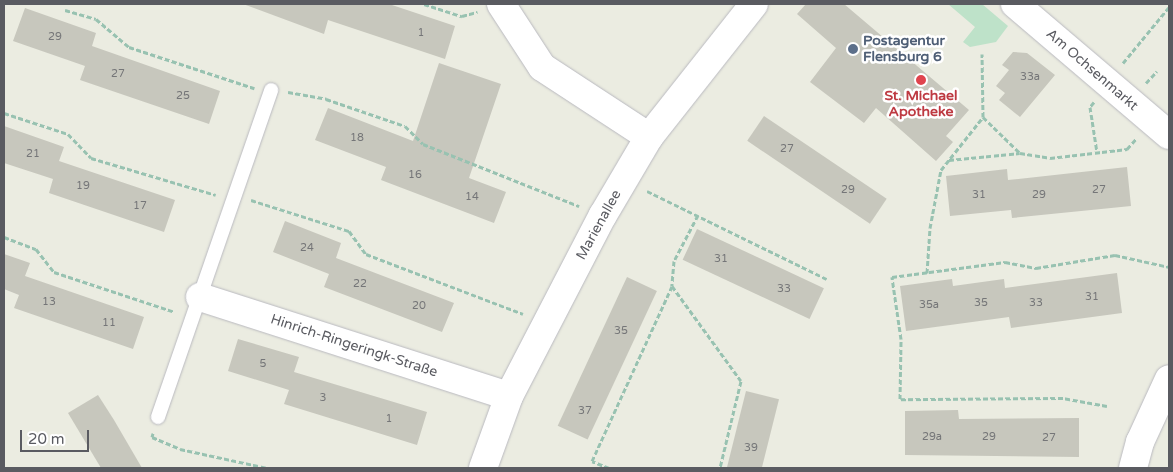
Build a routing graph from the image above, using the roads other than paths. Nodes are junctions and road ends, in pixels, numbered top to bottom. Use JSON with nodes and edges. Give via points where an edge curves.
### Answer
{"nodes":[{"id":1,"x":502,"y":4,"type":"edge"},
{"id":2,"x":754,"y":4,"type":"edge"},
{"id":3,"x":1015,"y":4,"type":"edge"},
{"id":4,"x":271,"y":90,"type":"road end"},
{"id":5,"x":1160,"y":128,"type":"edge"},
{"id":6,"x":649,"y":137,"type":"junction"},
{"id":7,"x":196,"y":307,"type":"junction"},
{"id":8,"x":1169,"y":379,"type":"edge"},
{"id":9,"x":509,"y":396,"type":"junction"},
{"id":10,"x":158,"y":417,"type":"road end"},
{"id":11,"x":484,"y":468,"type":"edge"},
{"id":12,"x":1133,"y":468,"type":"edge"}],
"edges":[{"from":1,"to":6,"type":"street","via":[[542,67]]},
{"from":2,"to":6,"type":"street","name":"Marienallee"},
{"from":3,"to":5,"type":"street","name":"Am Ochsenmarkt"},
{"from":4,"to":7,"type":"lane"},
{"from":6,"to":9,"type":"street","name":"Marienallee","via":[[603,215]]},
{"from":7,"to":9,"type":"street","name":"Hinrich-Ringeringk-Straße"},
{"from":7,"to":10,"type":"lane"},
{"from":8,"to":12,"type":"street","via":[[1140,442]]},
{"from":9,"to":11,"type":"street","name":"Marienallee"}]}
